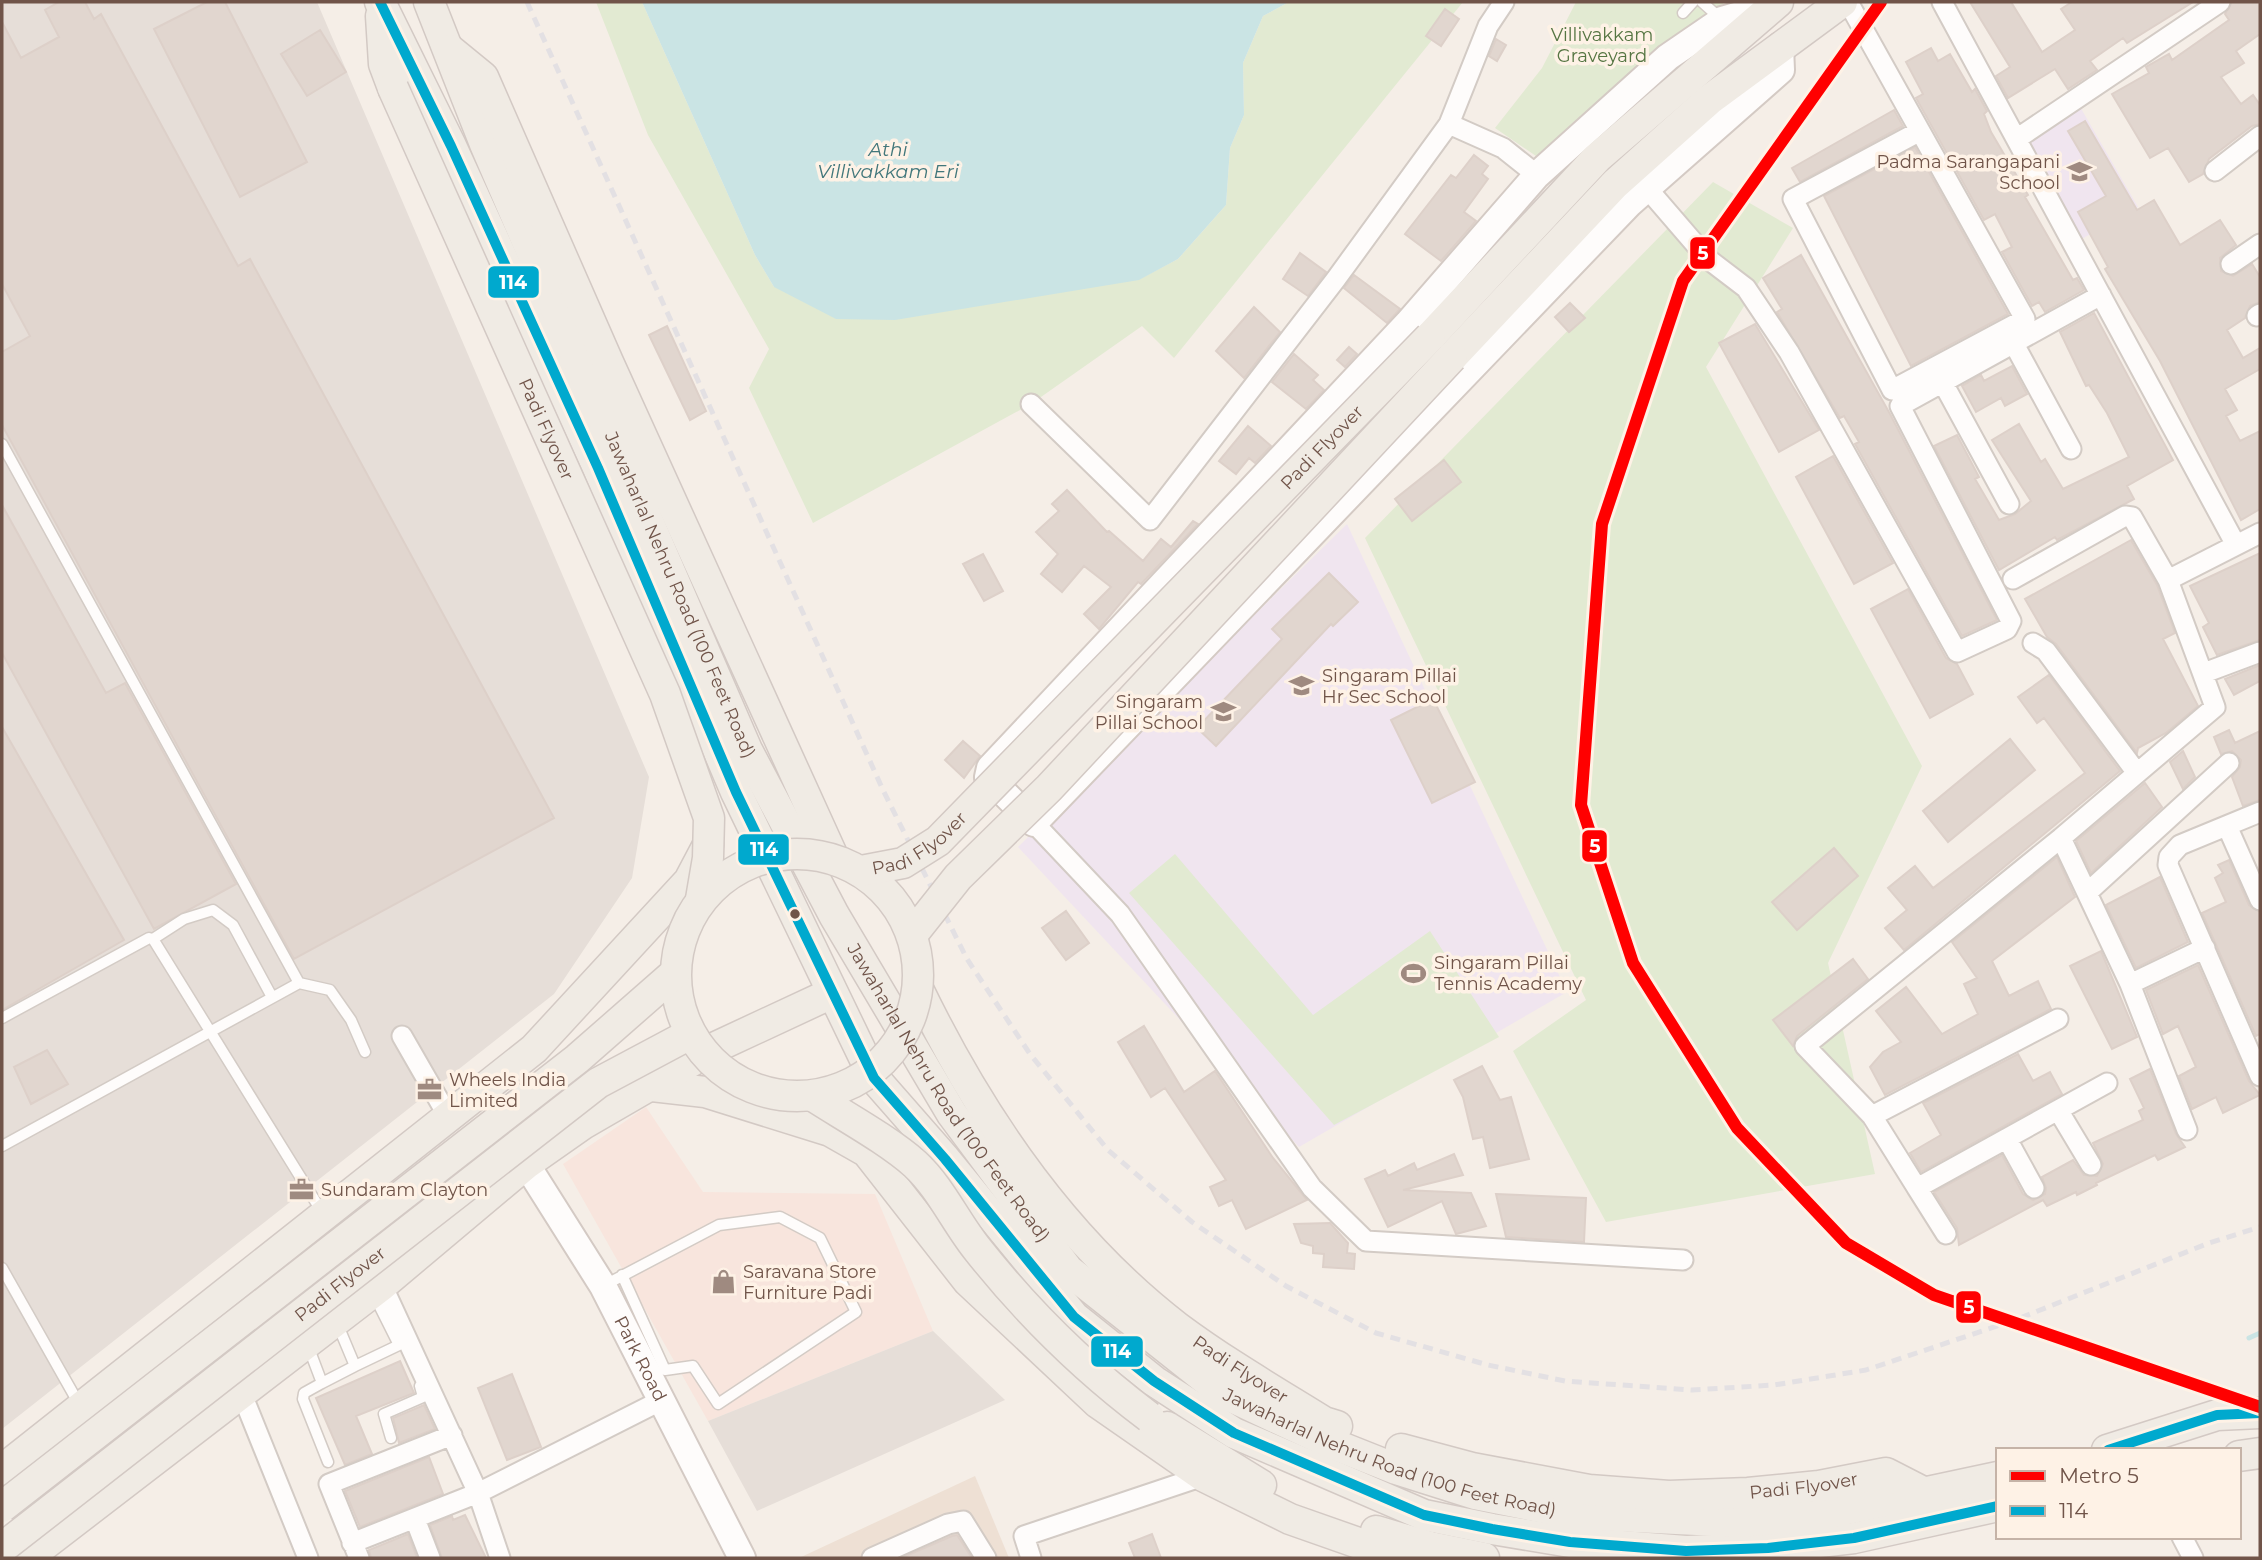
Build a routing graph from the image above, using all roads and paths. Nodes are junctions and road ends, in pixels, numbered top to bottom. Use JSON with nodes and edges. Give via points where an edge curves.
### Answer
{"nodes":[{"id":1,"x":380,"y":2,"type":"edge"},
{"id":2,"x":429,"y":2,"type":"edge"},
{"id":3,"x":1504,"y":2,"type":"edge"},
{"id":4,"x":1693,"y":2,"type":"edge"},
{"id":5,"x":1702,"y":2,"type":"edge"},
{"id":6,"x":1842,"y":2,"type":"edge"},
{"id":7,"x":1848,"y":2,"type":"edge"},
{"id":8,"x":1942,"y":2,"type":"edge"},
{"id":9,"x":2220,"y":2,"type":"edge"},
{"id":10,"x":1776,"y":3,"type":"edge"},
{"id":11,"x":1683,"y":13,"type":"dead end"},
{"id":12,"x":1722,"y":20,"type":"junction"},
{"id":13,"x":1780,"y":46,"type":"junction"},
{"id":14,"x":449,"y":49,"type":"junction"},
{"id":15,"x":1448,"y":124,"type":"junction"},
{"id":16,"x":1920,"y":131,"type":"junction"},
{"id":17,"x":2260,"y":136,"type":"edge"},
{"id":18,"x":2018,"y":138,"type":"junction"},
{"id":19,"x":2215,"y":172,"type":"dead end"},
{"id":20,"x":1538,"y":175,"type":"junction"},
{"id":21,"x":1646,"y":187,"type":"junction"},
{"id":22,"x":2260,"y":244,"type":"edge"},
{"id":23,"x":2231,"y":264,"type":"dead end"},
{"id":24,"x":2101,"y":295,"type":"junction"},
{"id":25,"x":2014,"y":344,"type":"junction"},
{"id":26,"x":1943,"y":383,"type":"junction"},
{"id":27,"x":1031,"y":404,"type":"dead end"},
{"id":28,"x":2,"y":444,"type":"edge"},
{"id":29,"x":2071,"y":449,"type":"dead end"},
{"id":30,"x":2009,"y":504,"type":"dead end"},
{"id":31,"x":2260,"y":533,"type":"edge"},
{"id":32,"x":2236,"y":545,"type":"junction"},
{"id":33,"x":2013,"y":579,"type":"dead end"},
{"id":34,"x":2168,"y":579,"type":"junction"},
{"id":35,"x":2033,"y":643,"type":"dead end"},
{"id":36,"x":2260,"y":652,"type":"edge"},
{"id":37,"x":2204,"y":674,"type":"junction"},
{"id":38,"x":2229,"y":763,"type":"dead end"},
{"id":39,"x":2137,"y":773,"type":"junction"},
{"id":40,"x":736,"y":792,"type":"junction"},
{"id":41,"x":2260,"y":812,"type":"edge"},
{"id":42,"x":1034,"y":823,"type":"junction"},
{"id":43,"x":2227,"y":826,"type":"junction"},
{"id":44,"x":2061,"y":838,"type":"junction"},
{"id":45,"x":834,"y":859,"type":"junction"},
{"id":46,"x":861,"y":871,"type":"junction"},
{"id":47,"x":2088,"y":892,"type":"junction"},
{"id":48,"x":701,"y":899,"type":"junction"},
{"id":49,"x":2260,"y":900,"type":"edge"},
{"id":50,"x":912,"y":935,"type":"junction"},
{"id":51,"x":153,"y":939,"type":"junction"},
{"id":52,"x":2205,"y":948,"type":"junction"},
{"id":53,"x":674,"y":974,"type":"junction"},
{"id":54,"x":299,"y":983,"type":"junction"},
{"id":55,"x":2130,"y":984,"type":"junction"},
{"id":56,"x":918,"y":989,"type":"junction"},
{"id":57,"x":832,"y":993,"type":"junction"},
{"id":58,"x":272,"y":997,"type":"junction"},
{"id":59,"x":2,"y":1018,"type":"edge"},
{"id":60,"x":2057,"y":1019,"type":"dead end"},
{"id":61,"x":211,"y":1033,"type":"junction"},
{"id":62,"x":690,"y":1034,"type":"junction"},
{"id":63,"x":401,"y":1036,"type":"dead end"},
{"id":64,"x":534,"y":1049,"type":"junction"},
{"id":65,"x":365,"y":1052,"type":"dead end"},
{"id":66,"x":2256,"y":1055,"type":"edge"},
{"id":67,"x":2260,"y":1076,"type":"edge"},
{"id":68,"x":2107,"y":1083,"type":"dead end"},
{"id":69,"x":652,"y":1086,"type":"junction"},
{"id":70,"x":813,"y":1096,"type":"junction"},
{"id":71,"x":2058,"y":1110,"type":"junction"},
{"id":72,"x":1872,"y":1115,"type":"junction"},
{"id":73,"x":448,"y":1116,"type":"junction"},
{"id":74,"x":583,"y":1124,"type":"junction"},
{"id":75,"x":2187,"y":1130,"type":"dead end"},
{"id":76,"x":2007,"y":1139,"type":"junction"},
{"id":77,"x":2,"y":1146,"type":"edge"},
{"id":78,"x":526,"y":1164,"type":"junction"},
{"id":79,"x":2091,"y":1165,"type":"dead end"},
{"id":80,"x":966,"y":1185,"type":"junction"},
{"id":81,"x":1917,"y":1188,"type":"junction"},
{"id":82,"x":2034,"y":1188,"type":"dead end"},
{"id":83,"x":324,"y":1215,"type":"junction"},
{"id":84,"x":918,"y":1218,"type":"junction"},
{"id":85,"x":1946,"y":1234,"type":"dead end"},
{"id":86,"x":1683,"y":1259,"type":"dead end"},
{"id":87,"x":2,"y":1268,"type":"edge"},
{"id":88,"x":612,"y":1281,"type":"junction"},
{"id":89,"x":377,"y":1289,"type":"junction"},
{"id":90,"x":335,"y":1320,"type":"junction"},
{"id":91,"x":306,"y":1341,"type":"junction"},
{"id":92,"x":399,"y":1345,"type":"junction"},
{"id":93,"x":355,"y":1366,"type":"junction"},
{"id":94,"x":321,"y":1383,"type":"junction"},
{"id":95,"x":241,"y":1392,"type":"junction"},
{"id":96,"x":660,"y":1401,"type":"junction"},
{"id":97,"x":80,"y":1408,"type":"junction"},
{"id":98,"x":2260,"y":1413,"type":"edge"},
{"id":99,"x":452,"y":1435,"type":"junction"},
{"id":100,"x":391,"y":1438,"type":"dead end"},
{"id":101,"x":2113,"y":1448,"type":"edge"},
{"id":102,"x":2260,"y":1453,"type":"edge"},
{"id":103,"x":2241,"y":1456,"type":"edge"},
{"id":104,"x":328,"y":1462,"type":"dead end"},
{"id":105,"x":2,"y":1470,"type":"edge"},
{"id":106,"x":1203,"y":1476,"type":"junction"},
{"id":107,"x":1996,"y":1478,"type":"edge"},
{"id":108,"x":478,"y":1493,"type":"junction"},
{"id":109,"x":1925,"y":1493,"type":"junction"},
{"id":110,"x":1996,"y":1506,"type":"edge"},
{"id":111,"x":2,"y":1507,"type":"edge"},
{"id":112,"x":415,"y":1519,"type":"junction"},
{"id":113,"x":1854,"y":1538,"type":"junction"},
{"id":114,"x":2183,"y":1539,"type":"edge"},
{"id":115,"x":2,"y":1548,"type":"edge"},
{"id":116,"x":356,"y":1551,"type":"edge"},
{"id":117,"x":27,"y":1558,"type":"edge"},
{"id":118,"x":308,"y":1558,"type":"edge"},
{"id":119,"x":430,"y":1558,"type":"edge"},
{"id":120,"x":500,"y":1558,"type":"edge"},
{"id":121,"x":742,"y":1558,"type":"edge"},
{"id":122,"x":872,"y":1558,"type":"edge"},
{"id":123,"x":986,"y":1558,"type":"edge"},
{"id":124,"x":1031,"y":1558,"type":"edge"},
{"id":125,"x":1401,"y":1558,"type":"edge"},
{"id":126,"x":1484,"y":1558,"type":"edge"},
{"id":127,"x":1830,"y":1558,"type":"edge"},
{"id":128,"x":2193,"y":1558,"type":"edge"}],
"edges":[{"from":1,"to":40,"type":"main road","name":"Jawaharlal Nehru Road (100 Feet Road)","via":[[457,158],[598,468]]},
{"from":1,"to":48,"type":"main road","name":"Padi Flyover","bridge":true,"via":[[384,64],[393,88],[665,694],[709,818]]},
{"from":2,"to":14,"type":"main road","name":"Jawaharlal Nehru Road (100 Feet Road)"},
{"from":3,"to":15,"type":"street","via":[[1488,26]]},
{"from":4,"to":11,"type":"lane"},
{"from":5,"to":12,"type":"lane"},
{"from":6,"to":13,"type":"main road","name":"Padi Flyover"},
{"from":7,"to":16,"type":"street"},
{"from":8,"to":18,"type":"street"},
{"from":9,"to":18,"type":"street"},
{"from":10,"to":12,"type":"street"},
{"from":10,"to":46,"type":"main road","name":"Padi Flyover","bridge":true,"via":[[1597,158],[1420,347],[938,841],[903,863]]},
{"from":12,"to":20,"type":"street","via":[[1668,57]]},
{"from":13,"to":21,"type":"street","via":[[1781,70]]},
{"from":13,"to":50,"type":"main road","name":"Padi Flyover","bridge":true,"via":[[1709,100],[1615,184],[1049,788],[958,877]]},
{"from":14,"to":45,"type":"main road","via":[[483,77]]},
{"from":14,"to":109,"type":"main road","name":"Jawaharlal Nehru Road (100 Feet Road)","via":[[485,144],[747,750],[834,915],[953,1114],[1068,1270],[1223,1393],[1328,1442],[1475,1494],[1574,1514],[1738,1522],[1815,1516]]},
{"from":15,"to":20,"type":"street","via":[[1503,148]]},
{"from":15,"to":27,"type":"street","via":[[1336,279],[1150,520]]},
{"from":16,"to":16,"type":"street","via":[[1793,199],[1892,390],[2025,319]]},
{"from":17,"to":19,"type":"street"},
{"from":18,"to":24,"type":"street"},
{"from":20,"to":42,"type":"street","via":[[1408,323],[990,768],[988,777]]},
{"from":21,"to":26,"type":"street","via":[[1708,259],[1759,304],[1955,650],[1961,652],[2007,629],[2011,621],[1900,406]]},
{"from":21,"to":42,"type":"street"},
{"from":22,"to":23,"type":"street"},
{"from":24,"to":25,"type":"street"},
{"from":24,"to":32,"type":"street"},
{"from":25,"to":26,"type":"street"},
{"from":25,"to":29,"type":"street"},
{"from":26,"to":30,"type":"street"},
{"from":28,"to":54,"type":"lane"},
{"from":31,"to":32,"type":"street"},
{"from":32,"to":34,"type":"street"},
{"from":33,"to":34,"type":"street","via":[[2128,516]]},
{"from":34,"to":37,"type":"street"},
{"from":35,"to":39,"type":"street","via":[[2046,651]]},
{"from":36,"to":37,"type":"street"},
{"from":37,"to":39,"type":"street","via":[[2214,707]]},
{"from":38,"to":47,"type":"street"},
{"from":39,"to":44,"type":"street"},
{"from":40,"to":57,"type":"main road","name":"Jawaharlal Nehru Road (100 Feet Road)"},
{"from":40,"to":64,"type":"main road","via":[[689,881]]},
{"from":41,"to":43,"type":"street"},
{"from":42,"to":86,"type":"street","via":[[1120,914],[1312,1188],[1366,1241]]},
{"from":43,"to":49,"type":"street"},
{"from":43,"to":52,"type":"street","via":[[2180,845],[2169,857],[2168,864]]},
{"from":44,"to":47,"type":"street"},
{"from":44,"to":72,"type":"street","via":[[1805,1046]]},
{"from":45,"to":46,"type":"main road","name":"Padi Flyover","bridge":true},
{"from":45,"to":48,"type":"main road","name":"Padi Flyover","bridge":true,"via":[[805,853],[776,855],[722,879]]},
{"from":46,"to":50,"type":"main road","name":"Padi Flyover","bridge":true,"via":[[892,898]]},
{"from":47,"to":55,"type":"street"},
{"from":48,"to":53,"type":"main road","name":"Padi Flyover","bridge":true,"via":[[682,934]]},
{"from":50,"to":56,"type":"main road","name":"Padi Flyover","bridge":true},
{"from":51,"to":58,"type":"lane","via":[[184,919],[213,910],[233,925]]},
{"from":51,"to":59,"type":"lane"},
{"from":51,"to":61,"type":"lane"},
{"from":52,"to":55,"type":"street"},
{"from":52,"to":66,"type":"street"},
{"from":53,"to":62,"type":"main road","name":"Padi Flyover","bridge":true,"via":[[678,1005]]},
{"from":53,"to":111,"type":"main road","name":"Padi Flyover","bridge":true,"via":[[577,1059]]},
{"from":54,"to":58,"type":"lane"},
{"from":54,"to":65,"type":"lane","via":[[330,990],[351,1020]]},
{"from":55,"to":75,"type":"street"},
{"from":56,"to":70,"type":"main road","name":"Padi Flyover","bridge":true,"via":[[907,1027],[884,1060],[852,1083]]},
{"from":56,"to":109,"type":"main road","name":"Padi Flyover","via":[[980,1104],[1035,1182],[1102,1260],[1186,1333],[1324,1422],[1427,1458],[1589,1490],[1669,1496],[1748,1493],[1886,1473]]},
{"from":57,"to":69,"type":"main road","via":[[716,1047]]},
{"from":57,"to":80,"type":"main road","name":"Jawaharlal Nehru Road (100 Feet Road)","via":[[874,1078]]},
{"from":58,"to":61,"type":"lane"},
{"from":60,"to":72,"type":"street"},
{"from":61,"to":77,"type":"lane"},
{"from":61,"to":83,"type":"lane"},
{"from":62,"to":70,"type":"main road","name":"Padi Flyover","bridge":true,"via":[[712,1063],[742,1084],[777,1095]]},
{"from":62,"to":115,"type":"main road","name":"Padi Flyover","bridge":true,"via":[[598,1083]]},
{"from":63,"to":73,"type":"street"},
{"from":64,"to":73,"type":"main road"},
{"from":64,"to":74,"type":"main road"},
{"from":66,"to":67,"type":"street"},
{"from":68,"to":71,"type":"street"},
{"from":69,"to":74,"type":"main road"},
{"from":69,"to":84,"type":"main road","via":[[705,1092],[830,1131],[867,1152]]},
{"from":70,"to":126,"type":"main road","bridge":true,"via":[[915,1164],[977,1249],[1033,1313],[1098,1378],[1149,1417],[1268,1489],[1325,1514],[1430,1547]]},
{"from":71,"to":76,"type":"street"},
{"from":71,"to":79,"type":"street"},
{"from":72,"to":81,"type":"street"},
{"from":73,"to":83,"type":"main road"},
{"from":74,"to":78,"type":"main road"},
{"from":76,"to":81,"type":"street"},
{"from":76,"to":82,"type":"street"},
{"from":78,"to":88,"type":"street","name":"Park Road"},
{"from":78,"to":89,"type":"main road"},
{"from":80,"to":84,"type":"main road"},
{"from":80,"to":113,"type":"main road","name":"Jawaharlal Nehru Road (100 Feet Road)","via":[[1074,1317],[1154,1381],[1234,1433],[1424,1515],[1570,1542],[1686,1551]]},
{"from":81,"to":85,"type":"street"},
{"from":83,"to":97,"type":"main road"},
{"from":84,"to":106,"type":"main road","via":[[968,1281],[1098,1403]]},
{"from":87,"to":97,"type":"lane"},
{"from":88,"to":88,"type":"lane","via":[[719,1224],[780,1217],[820,1238],[856,1312],[718,1404],[693,1366],[665,1370]]},
{"from":88,"to":96,"type":"street","name":"Park Road"},
{"from":89,"to":90,"type":"main road"},
{"from":89,"to":92,"type":"lane"},
{"from":89,"to":99,"type":"street"},
{"from":90,"to":91,"type":"main road"},
{"from":90,"to":93,"type":"lane"},
{"from":91,"to":94,"type":"lane"},
{"from":91,"to":95,"type":"main road"},
{"from":92,"to":93,"type":"lane"},
{"from":92,"to":100,"type":"lane","via":[[423,1397],[384,1414]]},
{"from":93,"to":94,"type":"lane"},
{"from":94,"to":104,"type":"lane","via":[[304,1393],[303,1399]]},
{"from":95,"to":117,"type":"main road"},
{"from":95,"to":118,"type":"street"},
{"from":96,"to":108,"type":"street"},
{"from":96,"to":121,"type":"street","name":"Park Road"},
{"from":97,"to":105,"type":"main road"},
{"from":98,"to":101,"type":"main road","via":[[2217,1415]]},
{"from":99,"to":108,"type":"street"},
{"from":99,"to":116,"type":"street","via":[[329,1484]]},
{"from":102,"to":103,"type":"main road"},
{"from":106,"to":124,"type":"street","via":[[1024,1536]]},
{"from":106,"to":125,"type":"main road","via":[[1290,1520]]},
{"from":107,"to":109,"type":"main road","name":"Jawaharlal Nehru Road (100 Feet Road)"},
{"from":108,"to":112,"type":"street"},
{"from":108,"to":120,"type":"street"},
{"from":110,"to":113,"type":"main road","name":"Jawaharlal Nehru Road (100 Feet Road)"},
{"from":112,"to":116,"type":"street"},
{"from":112,"to":119,"type":"street"},
{"from":113,"to":127,"type":"main road"},
{"from":114,"to":128,"type":"street"},
{"from":122,"to":123,"type":"street","via":[[963,1521]]}]}
